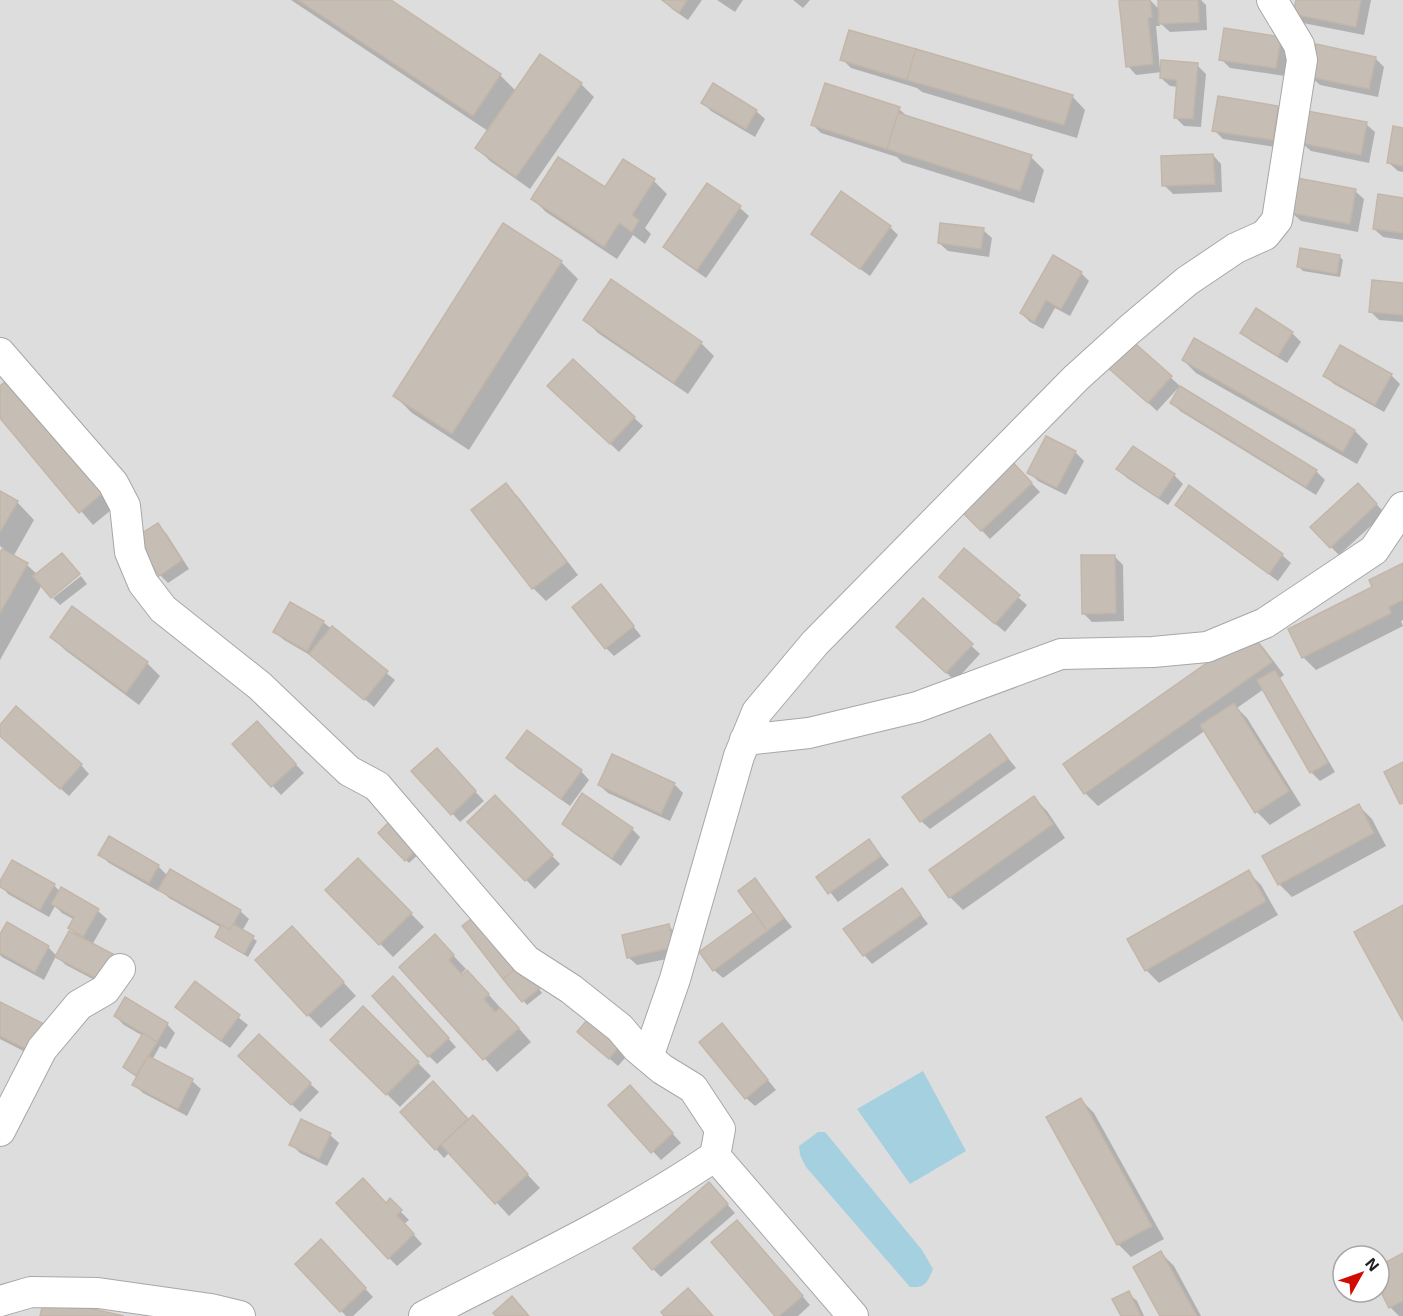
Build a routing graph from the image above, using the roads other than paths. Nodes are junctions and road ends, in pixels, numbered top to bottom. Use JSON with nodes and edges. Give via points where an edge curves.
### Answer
{"nodes":[{"id":1,"x":1272,"y":0,"type":"edge"},
{"id":2,"x":0,"y":353,"type":"edge"},
{"id":3,"x":1403,"y":507,"type":"edge"},
{"id":4,"x":745,"y":740,"type":"junction"},
{"id":5,"x":120,"y":969,"type":"dead end"},
{"id":6,"x":648,"y":1057,"type":"junction"},
{"id":7,"x":0,"y":1131,"type":"edge"},
{"id":8,"x":715,"y":1156,"type":"junction"},
{"id":9,"x":0,"y":1301,"type":"edge"},
{"id":10,"x":240,"y":1316,"type":"edge"},
{"id":11,"x":424,"y":1316,"type":"edge"},
{"id":12,"x":852,"y":1316,"type":"edge"}],
"edges":[{"from":1,"to":4,"type":"street","via":[[1299,45],[1302,60],[1277,220],[1266,235],[1236,248],[1187,281],[1076,378],[815,643],[757,712]]},
{"from":2,"to":6,"type":"street","via":[[113,483],[125,506],[130,552],[143,583],[163,609],[260,686],[349,771],[377,786],[526,960],[571,989],[620,1028]]},
{"from":3,"to":4,"type":"street","via":[[1374,550],[1264,623],[1208,647],[1061,654],[917,707],[809,733]]},
{"from":4,"to":6,"type":"street"},
{"from":5,"to":7,"type":"street","via":[[105,990],[79,1005],[42,1049]]},
{"from":6,"to":8,"type":"street","via":[[693,1088],[720,1129]]},
{"from":8,"to":11,"type":"street","via":[[573,1239]]},
{"from":8,"to":12,"type":"street"},
{"from":9,"to":10,"type":"street","via":[[31,1292],[98,1293]]}]}
